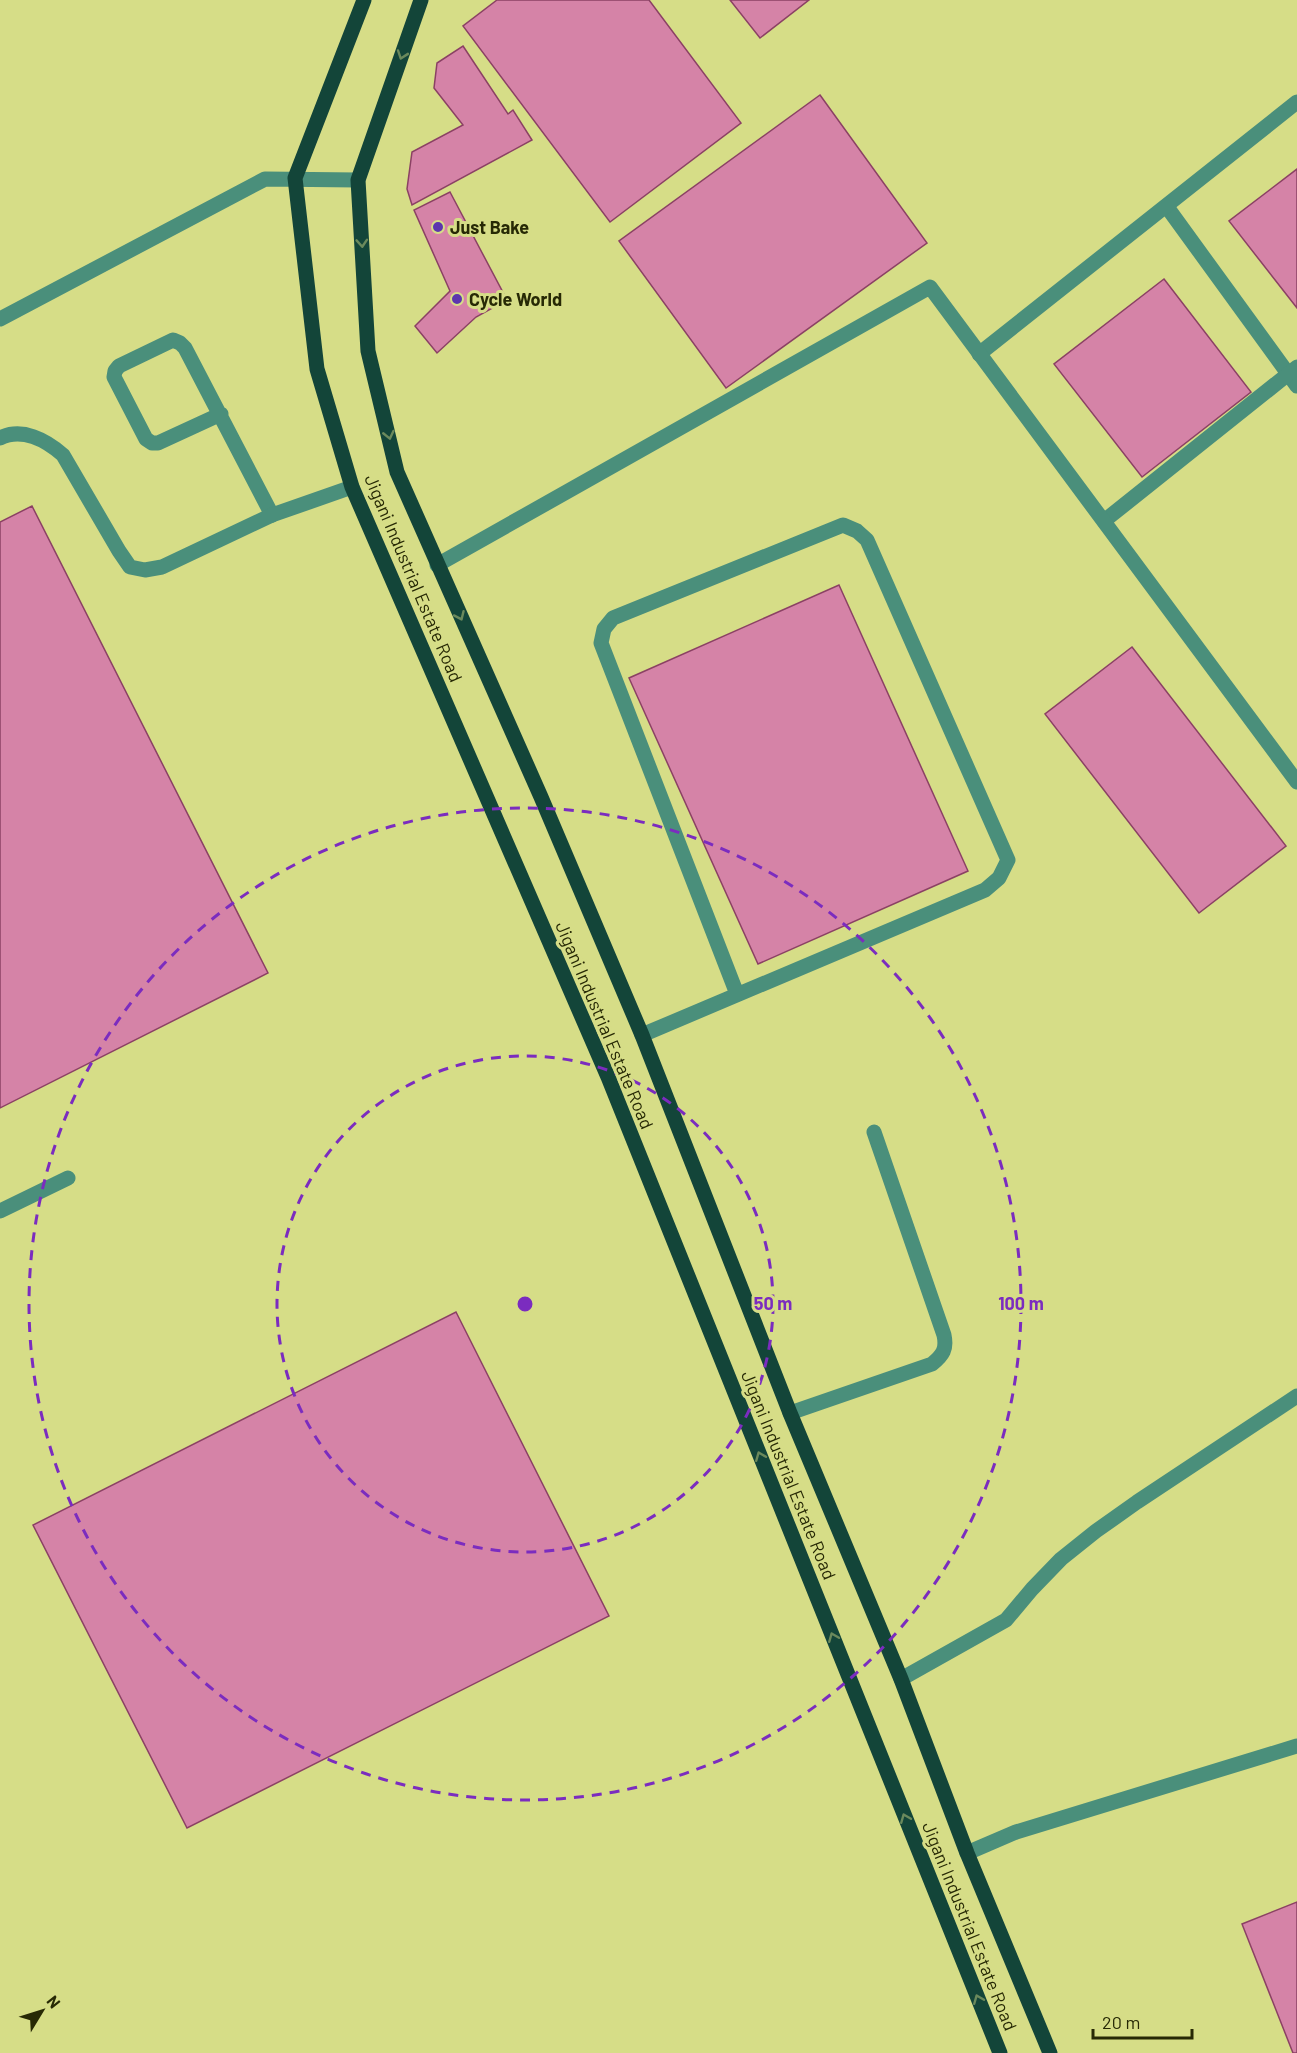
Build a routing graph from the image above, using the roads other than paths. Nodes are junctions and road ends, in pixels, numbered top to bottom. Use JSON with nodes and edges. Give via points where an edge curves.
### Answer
{"nodes":[{"id":1,"x":364,"y":0,"type":"edge"},
{"id":2,"x":421,"y":0,"type":"edge"},
{"id":3,"x":1297,"y":102,"type":"edge"},
{"id":4,"x":295,"y":178,"type":"junction"},
{"id":5,"x":358,"y":180,"type":"junction"},
{"id":6,"x":1167,"y":207,"type":"junction"},
{"id":7,"x":0,"y":319,"type":"edge"},
{"id":8,"x":979,"y":354,"type":"junction"},
{"id":9,"x":1294,"y":376,"type":"edge"},
{"id":10,"x":221,"y":414,"type":"junction"},
{"id":11,"x":0,"y":438,"type":"edge"},
{"id":12,"x":352,"y":487,"type":"junction"},
{"id":13,"x":272,"y":515,"type":"junction"},
{"id":14,"x":1104,"y":521,"type":"junction"},
{"id":15,"x":437,"y":565,"type":"junction"},
{"id":16,"x":1297,"y":782,"type":"edge"},
{"id":17,"x":737,"y":994,"type":"junction"},
{"id":18,"x":642,"y":1035,"type":"junction"},
{"id":19,"x":874,"y":1132,"type":"dead end"},
{"id":20,"x":68,"y":1178,"type":"dead end"},
{"id":21,"x":0,"y":1211,"type":"edge"},
{"id":22,"x":1297,"y":1396,"type":"edge"},
{"id":23,"x":790,"y":1413,"type":"junction"},
{"id":24,"x":901,"y":1679,"type":"junction"},
{"id":25,"x":1297,"y":1746,"type":"edge"},
{"id":26,"x":967,"y":1853,"type":"junction"},
{"id":27,"x":1000,"y":2053,"type":"edge"},
{"id":28,"x":1050,"y":2053,"type":"edge"}],
"edges":[{"from":1,"to":4,"type":"main road","name":"Jigani Industrial Estate Road"},
{"from":2,"to":5,"type":"main road","name":"Jigani Industrial Estate Road","one_way":true},
{"from":3,"to":6,"type":"street"},
{"from":4,"to":5,"type":"street"},
{"from":4,"to":7,"type":"street","via":[[265,179]]},
{"from":4,"to":12,"type":"main road","name":"Jigani Industrial Estate Road","via":[[317,369]]},
{"from":5,"to":15,"type":"main road","name":"Jigani Industrial Estate Road","one_way":true,"via":[[369,351],[398,472]]},
{"from":6,"to":8,"type":"street"},
{"from":6,"to":9,"type":"street"},
{"from":8,"to":14,"type":"street"},
{"from":8,"to":15,"type":"street","via":[[930,287]]},
{"from":9,"to":14,"type":"street"},
{"from":10,"to":10,"type":"street","via":[[185,348],[173,340],[115,371],[114,377],[152,443]]},
{"from":10,"to":13,"type":"street"},
{"from":11,"to":13,"type":"street","via":[[27,434],[49,443],[63,455],[130,567],[162,567]]},
{"from":12,"to":13,"type":"street"},
{"from":27,"to":12,"type":"main road","name":"Jigani Industrial Estate Road","one_way":true,"via":[[608,1077]]},
{"from":14,"to":16,"type":"street"},
{"from":15,"to":18,"type":"main road","name":"Jigani Industrial Estate Road","one_way":true},
{"from":17,"to":17,"type":"street","via":[[985,890],[999,878],[1008,860],[867,540],[843,525],[613,618],[604,629],[601,643]]},
{"from":17,"to":18,"type":"street"},
{"from":18,"to":23,"type":"main road","name":"Jigani Industrial Estate Road"},
{"from":19,"to":23,"type":"street","via":[[946,1346],[932,1364]]},
{"from":20,"to":21,"type":"street"},
{"from":22,"to":24,"type":"street","via":[[1096,1531],[1060,1559],[1006,1620]]},
{"from":23,"to":24,"type":"main road","name":"Jigani Industrial Estate Road"},
{"from":24,"to":26,"type":"main road","name":"Jigani Industrial Estate Road"},
{"from":25,"to":26,"type":"street","via":[[1016,1832]]},
{"from":26,"to":28,"type":"main road","name":"Jigani Industrial Estate Road"}]}
